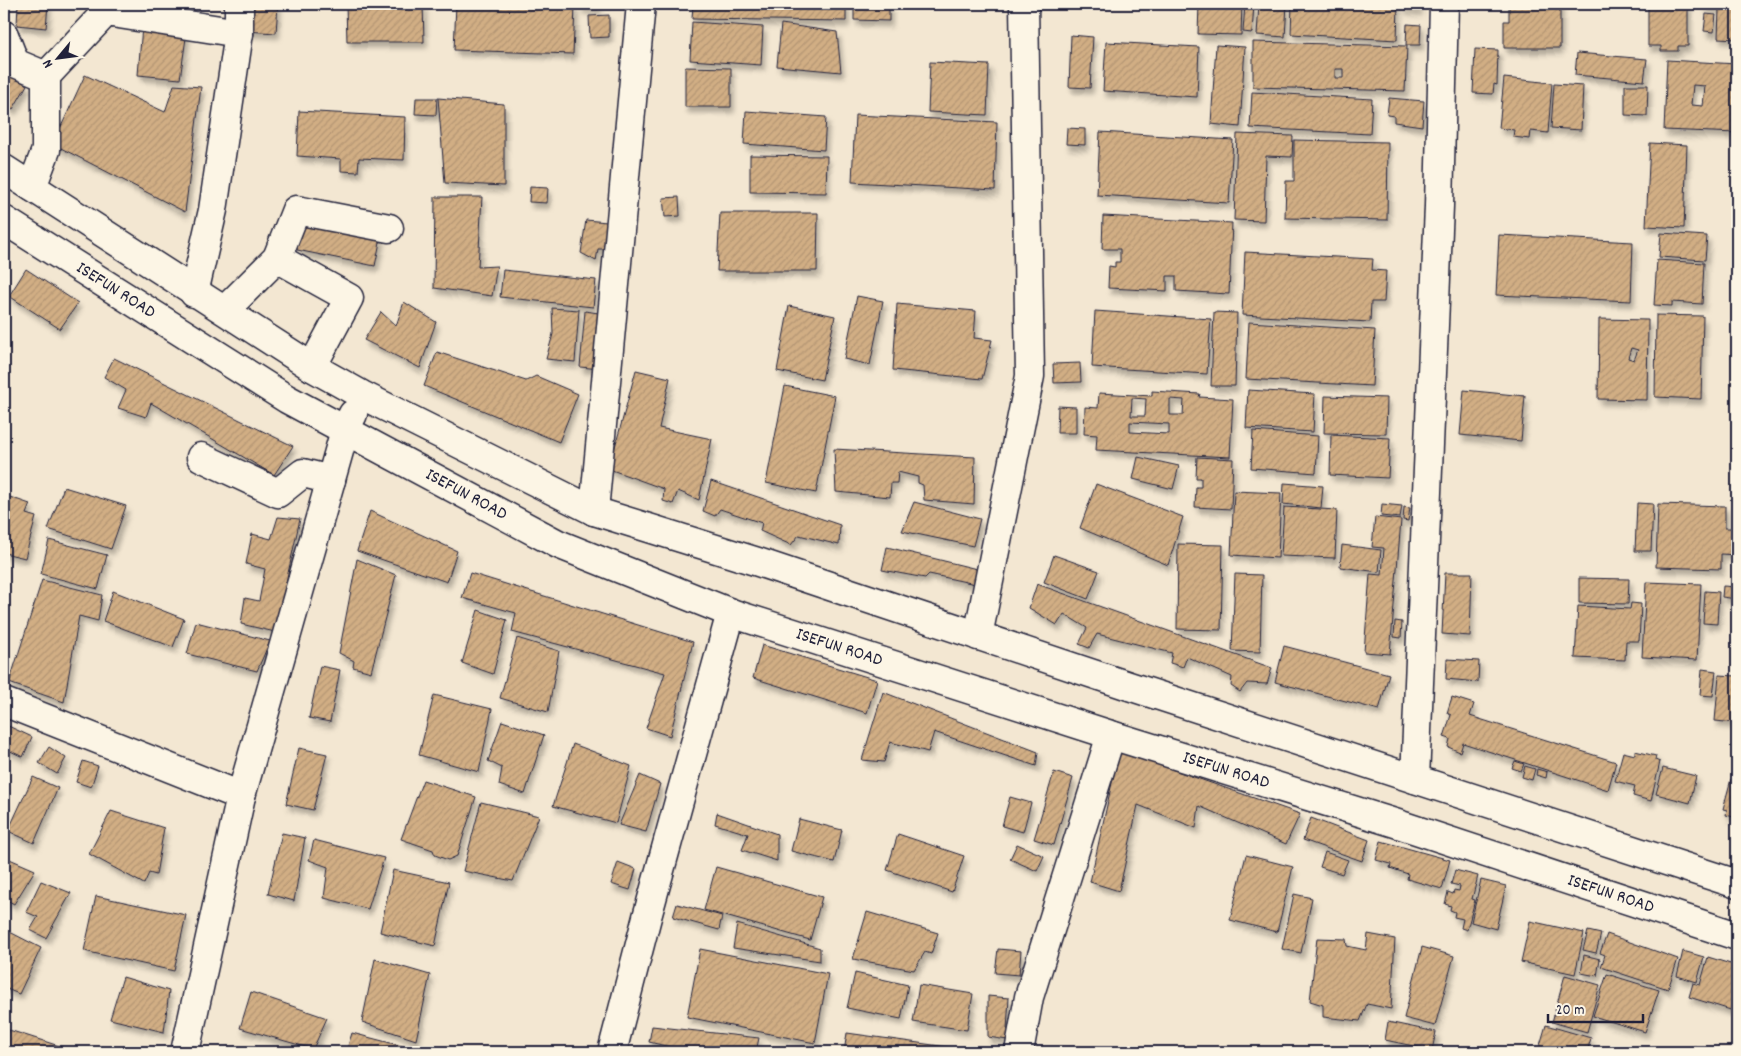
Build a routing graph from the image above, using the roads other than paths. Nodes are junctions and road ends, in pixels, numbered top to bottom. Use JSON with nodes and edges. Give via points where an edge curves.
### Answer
{"nodes":[{"id":1,"x":240,"y":4,"type":"edge"},
{"id":2,"x":642,"y":4,"type":"edge"},
{"id":3,"x":1024,"y":4,"type":"edge"},
{"id":4,"x":1444,"y":4,"type":"edge"},
{"id":5,"x":239,"y":33,"type":"junction"},
{"id":6,"x":4,"y":35,"type":"edge"},
{"id":7,"x":46,"y":76,"type":"junction"},
{"id":8,"x":4,"y":169,"type":"edge"},
{"id":9,"x":32,"y":188,"type":"junction"},
{"id":10,"x":4,"y":220,"type":"edge"},
{"id":11,"x":390,"y":228,"type":"dead end"},
{"id":12,"x":277,"y":258,"type":"junction"},
{"id":13,"x":194,"y":293,"type":"junction"},
{"id":14,"x":224,"y":310,"type":"junction"},
{"id":15,"x":312,"y":367,"type":"junction"},
{"id":16,"x":362,"y":395,"type":"junction"},
{"id":17,"x":345,"y":430,"type":"junction"},
{"id":18,"x":200,"y":458,"type":"dead end"},
{"id":19,"x":331,"y":480,"type":"junction"},
{"id":20,"x":594,"y":511,"type":"junction"},
{"id":21,"x":731,"y":613,"type":"junction"},
{"id":22,"x":978,"y":636,"type":"junction"},
{"id":23,"x":4,"y":702,"type":"edge"},
{"id":24,"x":1111,"y":735,"type":"junction"},
{"id":25,"x":1415,"y":779,"type":"junction"},
{"id":26,"x":241,"y":796,"type":"junction"},
{"id":27,"x":1737,"y":884,"type":"edge"},
{"id":28,"x":1737,"y":936,"type":"edge"},
{"id":29,"x":185,"y":1052,"type":"edge"},
{"id":30,"x":612,"y":1052,"type":"edge"},
{"id":31,"x":1019,"y":1052,"type":"edge"}],
"edges":[{"from":1,"to":5,"type":"street"},
{"from":2,"to":20,"type":"street"},
{"from":3,"to":22,"type":"street","via":[[1030,376]]},
{"from":4,"to":25,"type":"street"},
{"from":5,"to":7,"type":"street","via":[[106,12]]},
{"from":5,"to":13,"type":"street","via":[[213,210]]},
{"from":6,"to":7,"type":"street","via":[[15,63]]},
{"from":7,"to":9,"type":"street","via":[[46,150]]},
{"from":8,"to":9,"type":"street"},
{"from":9,"to":13,"type":"street"},
{"from":10,"to":17,"type":"street","name":"ISEFUN ROAD","via":[[287,399]]},
{"from":11,"to":12,"type":"street","via":[[296,210]]},
{"from":12,"to":14,"type":"street"},
{"from":12,"to":15,"type":"street","via":[[350,298]]},
{"from":13,"to":14,"type":"street"},
{"from":14,"to":15,"type":"street"},
{"from":15,"to":16,"type":"street"},
{"from":16,"to":17,"type":"street"},
{"from":16,"to":20,"type":"street"},
{"from":17,"to":19,"type":"street"},
{"from":17,"to":21,"type":"street","name":"ISEFUN ROAD","via":[[558,544]]},
{"from":18,"to":19,"type":"street","via":[[278,493],[303,473]]},
{"from":19,"to":26,"type":"street"},
{"from":20,"to":22,"type":"street"},
{"from":21,"to":24,"type":"street","name":"ISEFUN ROAD"},
{"from":21,"to":30,"type":"street"},
{"from":22,"to":25,"type":"street"},
{"from":23,"to":26,"type":"street"},
{"from":24,"to":28,"type":"street","name":"ISEFUN ROAD","via":[[1395,823]]},
{"from":24,"to":31,"type":"street","via":[[1029,997]]},
{"from":25,"to":27,"type":"street"},
{"from":26,"to":29,"type":"street"}]}
